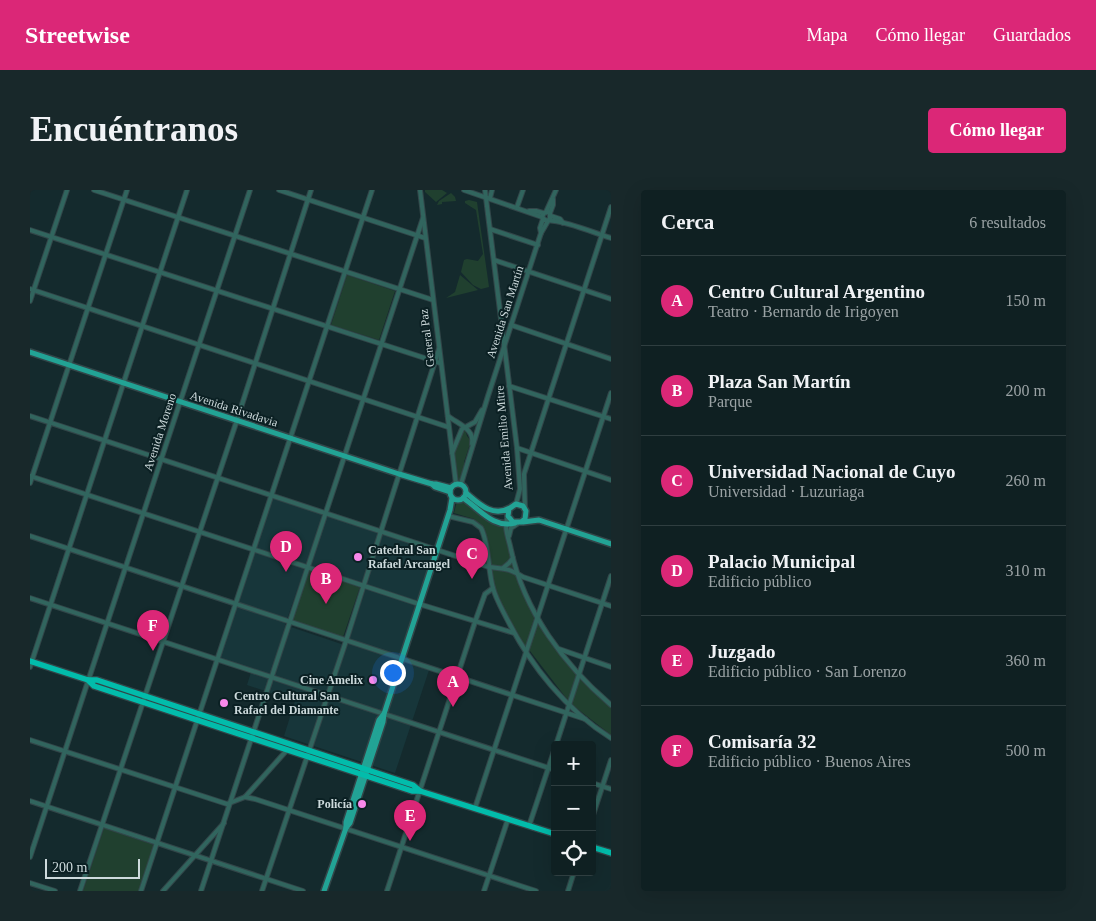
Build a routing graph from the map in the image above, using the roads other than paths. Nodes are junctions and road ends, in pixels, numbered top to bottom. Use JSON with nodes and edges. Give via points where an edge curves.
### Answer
{"nodes":[{"id":1,"x":67,"y":190,"type":"edge"},
{"id":2,"x":94,"y":190,"type":"edge"},
{"id":3,"x":127,"y":190,"type":"edge"},
{"id":4,"x":187,"y":190,"type":"edge"},
{"id":5,"x":250,"y":190,"type":"edge"},
{"id":6,"x":278,"y":190,"type":"edge"},
{"id":7,"x":311,"y":190,"type":"edge"},
{"id":8,"x":372,"y":190,"type":"edge"},
{"id":9,"x":420,"y":190,"type":"edge"},
{"id":10,"x":464,"y":190,"type":"edge"},
{"id":11,"x":485,"y":190,"type":"edge"},
{"id":12,"x":492,"y":190,"type":"edge"},
{"id":13,"x":523,"y":190,"type":"edge"},
{"id":14,"x":556,"y":190,"type":"edge"},
{"id":15,"x":488,"y":198,"type":"junction"},
{"id":16,"x":124,"y":200,"type":"junction"},
{"id":17,"x":308,"y":200,"type":"junction"},
{"id":18,"x":517,"y":207,"type":"junction"},
{"id":19,"x":611,"y":208,"type":"edge"},
{"id":20,"x":547,"y":216,"type":"junction"},
{"id":21,"x":178,"y":218,"type":"junction"},
{"id":22,"x":363,"y":218,"type":"junction"},
{"id":23,"x":423,"y":218,"type":"junction"},
{"id":24,"x":490,"y":229,"type":"junction"},
{"id":25,"x":30,"y":230,"type":"edge"},
{"id":26,"x":235,"y":236,"type":"junction"},
{"id":27,"x":417,"y":236,"type":"junction"},
{"id":28,"x":602,"y":236,"type":"junction"},
{"id":29,"x":52,"y":237,"type":"junction"},
{"id":30,"x":426,"y":238,"type":"junction"},
{"id":31,"x":611,"y":238,"type":"edge"},
{"id":32,"x":538,"y":245,"type":"junction"},
{"id":33,"x":106,"y":254,"type":"junction"},
{"id":34,"x":291,"y":254,"type":"junction"},
{"id":35,"x":494,"y":260,"type":"junction"},
{"id":36,"x":345,"y":271,"type":"junction"},
{"id":37,"x":161,"y":272,"type":"junction"},
{"id":38,"x":529,"y":272,"type":"junction"},
{"id":39,"x":32,"y":289,"type":"edge"},
{"id":40,"x":399,"y":289,"type":"junction"},
{"id":41,"x":217,"y":290,"type":"junction"},
{"id":42,"x":584,"y":290,"type":"junction"},
{"id":43,"x":611,"y":299,"type":"edge"},
{"id":44,"x":433,"y":300,"type":"junction"},
{"id":45,"x":30,"y":301,"type":"edge"},
{"id":46,"x":88,"y":308,"type":"junction"},
{"id":47,"x":273,"y":308,"type":"junction"},
{"id":48,"x":511,"y":325,"type":"junction"},
{"id":49,"x":143,"y":326,"type":"junction"},
{"id":50,"x":327,"y":326,"type":"junction"},
{"id":51,"x":381,"y":344,"type":"junction"},
{"id":52,"x":566,"y":344,"type":"junction"},
{"id":53,"x":200,"y":345,"type":"junction"},
{"id":54,"x":504,"y":347,"type":"junction"},
{"id":55,"x":439,"y":350,"type":"junction"},
{"id":56,"x":30,"y":352,"type":"edge"},
{"id":57,"x":611,"y":359,"type":"edge"},
{"id":58,"x":435,"y":362,"type":"junction"},
{"id":59,"x":440,"y":363,"type":"junction"},
{"id":60,"x":256,"y":364,"type":"junction"},
{"id":61,"x":69,"y":365,"type":"junction"},
{"id":62,"x":309,"y":381,"type":"junction"},
{"id":63,"x":123,"y":383,"type":"junction"},
{"id":64,"x":509,"y":386,"type":"junction"},
{"id":65,"x":611,"y":393,"type":"edge"},
{"id":66,"x":488,"y":396,"type":"junction"},
{"id":67,"x":548,"y":398,"type":"junction"},
{"id":68,"x":363,"y":399,"type":"junction"},
{"id":69,"x":181,"y":402,"type":"junction"},
{"id":70,"x":30,"y":416,"type":"edge"},
{"id":71,"x":418,"y":416,"type":"junction"},
{"id":72,"x":448,"y":416,"type":"junction"},
{"id":73,"x":603,"y":417,"type":"junction"},
{"id":74,"x":611,"y":419,"type":"edge"},
{"id":75,"x":237,"y":420,"type":"junction"},
{"id":76,"x":50,"y":423,"type":"junction"},
{"id":77,"x":448,"y":427,"type":"junction"},
{"id":78,"x":464,"y":427,"type":"junction"},
{"id":79,"x":290,"y":438,"type":"junction"},
{"id":80,"x":104,"y":440,"type":"junction"},
{"id":81,"x":516,"y":448,"type":"junction"},
{"id":82,"x":530,"y":453,"type":"junction"},
{"id":83,"x":451,"y":455,"type":"junction"},
{"id":84,"x":344,"y":456,"type":"junction"},
{"id":85,"x":162,"y":460,"type":"junction"},
{"id":86,"x":467,"y":466,"type":"junction"},
{"id":87,"x":586,"y":471,"type":"junction"},
{"id":88,"x":399,"y":474,"type":"junction"},
{"id":89,"x":31,"y":476,"type":"edge"},
{"id":90,"x":218,"y":478,"type":"junction"},
{"id":91,"x":611,"y":480,"type":"edge"},
{"id":92,"x":30,"y":483,"type":"edge"},
{"id":93,"x":454,"y":491,"type":"junction"},
{"id":94,"x":86,"y":494,"type":"junction"},
{"id":95,"x":465,"y":495,"type":"junction"},
{"id":96,"x":271,"y":496,"type":"junction"},
{"id":97,"x":516,"y":504,"type":"junction"},
{"id":98,"x":509,"y":509,"type":"junction"},
{"id":99,"x":526,"y":511,"type":"junction"},
{"id":100,"x":144,"y":513,"type":"junction"},
{"id":101,"x":325,"y":513,"type":"junction"},
{"id":102,"x":449,"y":513,"type":"junction"},
{"id":103,"x":508,"y":516,"type":"junction"},
{"id":104,"x":539,"y":520,"type":"junction"},
{"id":105,"x":518,"y":522,"type":"junction"},
{"id":106,"x":506,"y":525,"type":"junction"},
{"id":107,"x":566,"y":529,"type":"junction"},
{"id":108,"x":200,"y":532,"type":"junction"},
{"id":109,"x":381,"y":532,"type":"junction"},
{"id":110,"x":30,"y":536,"type":"edge"},
{"id":111,"x":508,"y":538,"type":"junction"},
{"id":112,"x":611,"y":544,"type":"edge"},
{"id":113,"x":69,"y":549,"type":"junction"},
{"id":114,"x":253,"y":549,"type":"junction"},
{"id":115,"x":437,"y":550,"type":"junction"},
{"id":116,"x":513,"y":558,"type":"junction"},
{"id":117,"x":307,"y":567,"type":"junction"},
{"id":118,"x":489,"y":567,"type":"junction"},
{"id":119,"x":126,"y":568,"type":"junction"},
{"id":120,"x":503,"y":568,"type":"junction"},
{"id":121,"x":518,"y":573,"type":"junction"},
{"id":122,"x":611,"y":576,"type":"edge"},
{"id":123,"x":548,"y":585,"type":"junction"},
{"id":124,"x":182,"y":586,"type":"junction"},
{"id":125,"x":363,"y":586,"type":"junction"},
{"id":126,"x":493,"y":588,"type":"junction"},
{"id":127,"x":30,"y":598,"type":"edge"},
{"id":128,"x":602,"y":603,"type":"junction"},
{"id":129,"x":51,"y":604,"type":"junction"},
{"id":130,"x":235,"y":604,"type":"junction"},
{"id":131,"x":420,"y":604,"type":"junction"},
{"id":132,"x":611,"y":606,"type":"edge"},
{"id":133,"x":538,"y":618,"type":"junction"},
{"id":134,"x":289,"y":622,"type":"junction"},
{"id":135,"x":475,"y":622,"type":"junction"},
{"id":136,"x":107,"y":624,"type":"junction"},
{"id":137,"x":514,"y":633,"type":"junction"},
{"id":138,"x":346,"y":641,"type":"junction"},
{"id":139,"x":163,"y":642,"type":"junction"},
{"id":140,"x":558,"y":649,"type":"junction"},
{"id":141,"x":526,"y":652,"type":"junction"},
{"id":142,"x":584,"y":658,"type":"junction"},
{"id":143,"x":402,"y":659,"type":"junction"},
{"id":144,"x":217,"y":660,"type":"junction"},
{"id":145,"x":31,"y":664,"type":"edge"},
{"id":146,"x":611,"y":667,"type":"edge"},
{"id":147,"x":579,"y":675,"type":"junction"},
{"id":148,"x":271,"y":677,"type":"junction"},
{"id":149,"x":457,"y":678,"type":"junction"},
{"id":150,"x":88,"y":680,"type":"junction"},
{"id":151,"x":327,"y":696,"type":"junction"},
{"id":152,"x":512,"y":696,"type":"junction"},
{"id":153,"x":144,"y":699,"type":"junction"},
{"id":154,"x":611,"y":705,"type":"edge"},
{"id":155,"x":569,"y":706,"type":"junction"},
{"id":156,"x":566,"y":713,"type":"junction"},
{"id":157,"x":384,"y":714,"type":"junction"},
{"id":158,"x":198,"y":717,"type":"junction"},
{"id":159,"x":585,"y":719,"type":"junction"},
{"id":160,"x":438,"y":732,"type":"junction"},
{"id":161,"x":252,"y":735,"type":"junction"},
{"id":162,"x":611,"y":738,"type":"edge"},
{"id":163,"x":30,"y":740,"type":"edge"},
{"id":164,"x":557,"y":741,"type":"edge"},
{"id":165,"x":287,"y":750,"type":"junction"},
{"id":166,"x":494,"y":750,"type":"junction"},
{"id":167,"x":65,"y":751,"type":"junction"},
{"id":168,"x":307,"y":753,"type":"junction"},
{"id":169,"x":551,"y":759,"type":"edge"},
{"id":170,"x":611,"y":760,"type":"edge"},
{"id":171,"x":548,"y":768,"type":"junction"},
{"id":172,"x":551,"y":769,"type":"edge"},
{"id":173,"x":122,"y":770,"type":"junction"},
{"id":174,"x":364,"y":772,"type":"junction"},
{"id":175,"x":596,"y":783,"type":"edge"},
{"id":176,"x":603,"y":786,"type":"junction"},
{"id":177,"x":175,"y":787,"type":"junction"},
{"id":178,"x":611,"y":789,"type":"edge"},
{"id":179,"x":420,"y":790,"type":"junction"},
{"id":180,"x":245,"y":798,"type":"junction"},
{"id":181,"x":30,"y":801,"type":"edge"},
{"id":182,"x":231,"y":803,"type":"junction"},
{"id":183,"x":596,"y":806,"type":"edge"},
{"id":184,"x":47,"y":807,"type":"junction"},
{"id":185,"x":475,"y":808,"type":"junction"},
{"id":186,"x":289,"y":810,"type":"junction"},
{"id":187,"x":508,"y":819,"type":"junction"},
{"id":188,"x":225,"y":821,"type":"junction"},
{"id":189,"x":103,"y":825,"type":"junction"},
{"id":190,"x":529,"y":826,"type":"junction"},
{"id":191,"x":346,"y":828,"type":"junction"},
{"id":192,"x":551,"y":833,"type":"edge"},
{"id":193,"x":157,"y":843,"type":"junction"},
{"id":194,"x":402,"y":847,"type":"junction"},
{"id":195,"x":596,"y":848,"type":"edge"},
{"id":196,"x":611,"y":853,"type":"edge"},
{"id":197,"x":194,"y":856,"type":"junction"},
{"id":198,"x":30,"y":857,"type":"edge"},
{"id":199,"x":212,"y":861,"type":"junction"},
{"id":200,"x":490,"y":876,"type":"junction"},
{"id":201,"x":573,"y":876,"type":"edge"},
{"id":202,"x":266,"y":879,"type":"junction"},
{"id":203,"x":30,"y":883,"type":"edge"},
{"id":204,"x":526,"y":890,"type":"edge"},
{"id":205,"x":55,"y":891,"type":"edge"},
{"id":206,"x":80,"y":891,"type":"edge"},
{"id":207,"x":141,"y":891,"type":"edge"},
{"id":208,"x":163,"y":891,"type":"edge"},
{"id":209,"x":201,"y":891,"type":"edge"},
{"id":210,"x":262,"y":891,"type":"edge"},
{"id":211,"x":303,"y":891,"type":"edge"},
{"id":212,"x":324,"y":891,"type":"edge"},
{"id":213,"x":387,"y":891,"type":"edge"},
{"id":214,"x":484,"y":891,"type":"edge"},
{"id":215,"x":536,"y":891,"type":"edge"},
{"id":216,"x":568,"y":891,"type":"edge"}],
"edges":[{"from":1,"to":29,"type":"street"},
{"from":2,"to":16,"type":"street"},
{"from":3,"to":16,"type":"street"},
{"from":4,"to":21,"type":"street"},
{"from":5,"to":26,"type":"street","name":"Avenida Moreno"},
{"from":6,"to":17,"type":"street"},
{"from":7,"to":17,"type":"street"},
{"from":8,"to":22,"type":"street"},
{"from":9,"to":23,"type":"street","name":"General Paz"},
{"from":10,"to":15,"type":"street"},
{"from":11,"to":15,"type":"street","name":"Avenida Emilio Mitre"},
{"from":12,"to":15,"type":"street"},
{"from":13,"to":18,"type":"street"},
{"from":14,"to":20,"type":"street","name":"Avenida San Martín"},
{"from":15,"to":18,"type":"street"},
{"from":15,"to":24,"type":"street","name":"Avenida Emilio Mitre"},
{"from":16,"to":21,"type":"street"},
{"from":16,"to":33,"type":"street"},
{"from":17,"to":22,"type":"street"},
{"from":17,"to":34,"type":"street"},
{"from":18,"to":20,"type":"street"},
{"from":19,"to":28,"type":"street"},
{"from":20,"to":28,"type":"street"},
{"from":20,"to":32,"type":"street","name":"Avenida San Martín"},
{"from":21,"to":26,"type":"street"},
{"from":21,"to":37,"type":"street"},
{"from":22,"to":27,"type":"street"},
{"from":22,"to":36,"type":"street"},
{"from":23,"to":27,"type":"street"},
{"from":23,"to":30,"type":"street","name":"General Paz"},
{"from":24,"to":32,"type":"street"},
{"from":24,"to":35,"type":"street","name":"Avenida Emilio Mitre"},
{"from":25,"to":29,"type":"street"},
{"from":26,"to":34,"type":"street"},
{"from":26,"to":41,"type":"street","name":"Avenida Moreno"},
{"from":27,"to":30,"type":"street"},
{"from":27,"to":40,"type":"street"},
{"from":28,"to":31,"type":"street"},
{"from":28,"to":42,"type":"street"},
{"from":29,"to":33,"type":"street"},
{"from":29,"to":39,"type":"street"},
{"from":30,"to":44,"type":"street","name":"General Paz"},
{"from":32,"to":38,"type":"street","name":"Avenida San Martín"},
{"from":33,"to":37,"type":"street"},
{"from":33,"to":46,"type":"street"},
{"from":34,"to":36,"type":"street"},
{"from":34,"to":47,"type":"street"},
{"from":35,"to":38,"type":"street"},
{"from":35,"to":54,"type":"street","name":"Avenida Emilio Mitre"},
{"from":36,"to":40,"type":"street"},
{"from":36,"to":50,"type":"street"},
{"from":37,"to":41,"type":"street"},
{"from":37,"to":49,"type":"street"},
{"from":38,"to":42,"type":"street"},
{"from":38,"to":48,"type":"street","name":"Avenida San Martín"},
{"from":39,"to":45,"type":"street"},
{"from":39,"to":46,"type":"street"},
{"from":40,"to":44,"type":"street"},
{"from":40,"to":51,"type":"street"},
{"from":41,"to":47,"type":"street"},
{"from":41,"to":53,"type":"street","name":"Avenida Moreno"},
{"from":42,"to":43,"type":"street"},
{"from":42,"to":52,"type":"street"},
{"from":44,"to":55,"type":"street","name":"General Paz"},
{"from":46,"to":49,"type":"street"},
{"from":46,"to":61,"type":"street"},
{"from":47,"to":50,"type":"street"},
{"from":47,"to":60,"type":"street"},
{"from":48,"to":52,"type":"street"},
{"from":48,"to":54,"type":"street","name":"Avenida San Martín"},
{"from":49,"to":53,"type":"street"},
{"from":49,"to":63,"type":"street"},
{"from":50,"to":51,"type":"street"},
{"from":50,"to":62,"type":"street"},
{"from":51,"to":58,"type":"street"},
{"from":51,"to":68,"type":"street"},
{"from":52,"to":57,"type":"street"},
{"from":52,"to":67,"type":"street"},
{"from":53,"to":60,"type":"street"},
{"from":53,"to":69,"type":"street","name":"Avenida Moreno"},
{"from":54,"to":64,"type":"street","name":"Avenida Emilio Mitre"},
{"from":54,"to":66,"type":"street","name":"Avenida San Martín"},
{"from":55,"to":58,"type":"street"},
{"from":55,"to":59,"type":"street","name":"General Paz"},
{"from":56,"to":61,"type":"main road","name":"Avenida Rivadavia"},
{"from":58,"to":59,"type":"street"},
{"from":58,"to":71,"type":"street"},
{"from":59,"to":72,"type":"street","name":"General Paz"},
{"from":60,"to":62,"type":"street"},
{"from":60,"to":75,"type":"street"},
{"from":61,"to":63,"type":"main road","name":"Avenida Rivadavia"},
{"from":61,"to":76,"type":"street"},
{"from":62,"to":68,"type":"street"},
{"from":62,"to":79,"type":"street"},
{"from":63,"to":69,"type":"main road","name":"Avenida Rivadavia"},
{"from":63,"to":80,"type":"street"},
{"from":64,"to":67,"type":"street"},
{"from":64,"to":81,"type":"street","name":"Avenida Emilio Mitre"},
{"from":65,"to":73,"type":"street"},
{"from":66,"to":78,"type":"street","name":"Avenida San Martín","via":[[475,422]]},
{"from":66,"to":86,"type":"street","name":"Avenida San Martín"},
{"from":67,"to":73,"type":"street"},
{"from":67,"to":82,"type":"street"},
{"from":68,"to":71,"type":"street"},
{"from":68,"to":84,"type":"street"},
{"from":69,"to":75,"type":"main road","name":"Avenida Rivadavia"},
{"from":69,"to":85,"type":"street","name":"Avenida Moreno"},
{"from":70,"to":76,"type":"street"},
{"from":71,"to":77,"type":"street"},
{"from":71,"to":88,"type":"street"},
{"from":72,"to":77,"type":"street","name":"General Paz"},
{"from":72,"to":78,"type":"street"},
{"from":73,"to":74,"type":"street"},
{"from":73,"to":87,"type":"street"},
{"from":75,"to":79,"type":"main road","name":"Avenida Rivadavia"},
{"from":75,"to":90,"type":"street"},
{"from":76,"to":80,"type":"street"},
{"from":76,"to":89,"type":"street"},
{"from":77,"to":83,"type":"street","name":"General Paz"},
{"from":78,"to":83,"type":"street","name":"Avenida San Martín"},
{"from":78,"to":86,"type":"street","via":[[472,438]]},
{"from":79,"to":84,"type":"main road","name":"Avenida Rivadavia"},
{"from":79,"to":96,"type":"street"},
{"from":80,"to":85,"type":"street"},
{"from":80,"to":94,"type":"street"},
{"from":81,"to":82,"type":"street"},
{"from":81,"to":97,"type":"street","name":"Avenida Emilio Mitre","via":[[520,489]]},
{"from":82,"to":87,"type":"street"},
{"from":82,"to":99,"type":"street","via":[[523,478]]},
{"from":83,"to":93,"type":"street","name":"General Paz"},
{"from":84,"to":88,"type":"main road","name":"Avenida Rivadavia"},
{"from":84,"to":101,"type":"street"},
{"from":85,"to":90,"type":"street"},
{"from":85,"to":100,"type":"street","name":"Avenida Moreno"},
{"from":86,"to":93,"type":"street","name":"Avenida San Martín"},
{"from":87,"to":91,"type":"street"},
{"from":87,"to":107,"type":"street"},
{"from":88,"to":93,"type":"main road","name":"Avenida Rivadavia"},
{"from":88,"to":109,"type":"street"},
{"from":89,"to":92,"type":"street"},
{"from":89,"to":94,"type":"street"},
{"from":90,"to":96,"type":"street"},
{"from":90,"to":108,"type":"street"},
{"from":93,"to":95,"type":"main road"},
{"from":93,"to":95,"type":"main road","via":[[465,488]]},
{"from":93,"to":102,"type":"main road","name":"Avenida San Martín"},
{"from":94,"to":100,"type":"street"},
{"from":94,"to":113,"type":"street"},
{"from":95,"to":98,"type":"main road","via":[[488,510]]},
{"from":95,"to":106,"type":"main road","via":[[488,518]]},
{"from":96,"to":101,"type":"street"},
{"from":96,"to":114,"type":"street"},
{"from":97,"to":98,"type":"main road"},
{"from":97,"to":99,"type":"main road","via":[[522,505]]},
{"from":98,"to":103,"type":"main road"},
{"from":99,"to":104,"type":"main road"},
{"from":99,"to":105,"type":"main road","via":[[525,518]]},
{"from":100,"to":108,"type":"street"},
{"from":100,"to":119,"type":"street","name":"Avenida Moreno"},
{"from":101,"to":109,"type":"street"},
{"from":101,"to":117,"type":"street"},
{"from":102,"to":115,"type":"main road","name":"Avenida San Martín"},
{"from":102,"to":118,"type":"street","via":[[481,528]]},
{"from":103,"to":105,"type":"main road"},
{"from":103,"to":106,"type":"street"},
{"from":104,"to":105,"type":"main road"},
{"from":104,"to":107,"type":"main road"},
{"from":105,"to":106,"type":"main road"},
{"from":105,"to":111,"type":"street","via":[[511,528]]},
{"from":106,"to":111,"type":"street"},
{"from":107,"to":112,"type":"main road"},
{"from":107,"to":123,"type":"street"},
{"from":108,"to":114,"type":"street"},
{"from":108,"to":124,"type":"street"},
{"from":109,"to":115,"type":"street"},
{"from":109,"to":125,"type":"street"},
{"from":110,"to":113,"type":"street"},
{"from":111,"to":116,"type":"street"},
{"from":113,"to":119,"type":"street"},
{"from":113,"to":129,"type":"street"},
{"from":114,"to":117,"type":"street"},
{"from":114,"to":130,"type":"street"},
{"from":115,"to":118,"type":"street"},
{"from":115,"to":131,"type":"main road","name":"Avenida San Martín"},
{"from":116,"to":120,"type":"street"},
{"from":116,"to":121,"type":"street"},
{"from":117,"to":125,"type":"street"},
{"from":117,"to":134,"type":"street"},
{"from":118,"to":120,"type":"street"},
{"from":118,"to":126,"type":"street"},
{"from":119,"to":124,"type":"street"},
{"from":119,"to":136,"type":"street","name":"Avenida Moreno"},
{"from":120,"to":121,"type":"street"},
{"from":121,"to":123,"type":"street"},
{"from":121,"to":133,"type":"street"},
{"from":122,"to":128,"type":"street"},
{"from":123,"to":128,"type":"street"},
{"from":123,"to":133,"type":"street"},
{"from":124,"to":130,"type":"street"},
{"from":124,"to":139,"type":"street"},
{"from":125,"to":131,"type":"street"},
{"from":125,"to":138,"type":"street"},
{"from":126,"to":135,"type":"street","via":[[485,594]]},
{"from":126,"to":137,"type":"street"},
{"from":127,"to":129,"type":"street"},
{"from":128,"to":132,"type":"street"},
{"from":128,"to":142,"type":"street"},
{"from":129,"to":136,"type":"street"},
{"from":129,"to":145,"type":"street"},
{"from":130,"to":134,"type":"street"},
{"from":130,"to":144,"type":"street"},
{"from":131,"to":135,"type":"street"},
{"from":131,"to":143,"type":"main road","name":"Avenida San Martín"},
{"from":133,"to":140,"type":"street"},
{"from":133,"to":141,"type":"street"},
{"from":134,"to":138,"type":"street"},
{"from":134,"to":148,"type":"street"},
{"from":135,"to":137,"type":"street"},
{"from":135,"to":149,"type":"street"},
{"from":136,"to":139,"type":"street"},
{"from":136,"to":150,"type":"street","name":"Avenida Moreno"},
{"from":137,"to":141,"type":"street"},
{"from":138,"to":143,"type":"street"},
{"from":138,"to":151,"type":"street"},
{"from":139,"to":144,"type":"street"},
{"from":139,"to":153,"type":"street"},
{"from":140,"to":142,"type":"street"},
{"from":140,"to":147,"type":"street"},
{"from":141,"to":152,"type":"street"},
{"from":141,"to":155,"type":"street"},
{"from":142,"to":146,"type":"street"},
{"from":142,"to":147,"type":"street"},
{"from":143,"to":149,"type":"street"},
{"from":143,"to":157,"type":"main road","name":"Avenida San Martín"},
{"from":144,"to":148,"type":"street"},
{"from":144,"to":158,"type":"street"},
{"from":145,"to":150,"type":"highway"},
{"from":147,"to":154,"type":"street"},
{"from":147,"to":155,"type":"street"},
{"from":148,"to":151,"type":"street"},
{"from":148,"to":161,"type":"street"},
{"from":149,"to":152,"type":"street"},
{"from":149,"to":160,"type":"street"},
{"from":150,"to":153,"type":"highway","via":[[97,680]]},
{"from":150,"to":167,"type":"street","name":"Avenida Moreno"},
{"from":151,"to":157,"type":"street"},
{"from":151,"to":168,"type":"street"},
{"from":152,"to":156,"type":"street"},
{"from":152,"to":166,"type":"street"},
{"from":153,"to":158,"type":"highway"},
{"from":153,"to":173,"type":"street"},
{"from":155,"to":156,"type":"street"},
{"from":155,"to":159,"type":"street"},
{"from":156,"to":159,"type":"street"},
{"from":156,"to":164,"type":"street"},
{"from":157,"to":160,"type":"street"},
{"from":157,"to":174,"type":"main road","name":"Avenida San Martín"},
{"from":158,"to":161,"type":"highway"},
{"from":158,"to":177,"type":"street"},
{"from":159,"to":162,"type":"street"},
{"from":160,"to":166,"type":"street"},
{"from":160,"to":179,"type":"street"},
{"from":161,"to":165,"type":"highway"},
{"from":161,"to":168,"type":"highway"},
{"from":161,"to":182,"type":"street"},
{"from":163,"to":167,"type":"street"},
{"from":165,"to":168,"type":"highway"},
{"from":165,"to":180,"type":"street"},
{"from":166,"to":171,"type":"street"},
{"from":166,"to":185,"type":"street"},
{"from":167,"to":173,"type":"street"},
{"from":167,"to":184,"type":"street","name":"Avenida Moreno"},
{"from":168,"to":174,"type":"highway"},
{"from":168,"to":186,"type":"street"},
{"from":169,"to":171,"type":"street"},
{"from":170,"to":176,"type":"street"},
{"from":171,"to":172,"type":"street"},
{"from":171,"to":190,"type":"street"},
{"from":173,"to":177,"type":"street"},
{"from":173,"to":189,"type":"street"},
{"from":174,"to":179,"type":"highway","via":[[412,791]]},
{"from":174,"to":191,"type":"main road","name":"Avenida San Martín"},
{"from":175,"to":176,"type":"street"},
{"from":176,"to":178,"type":"street"},
{"from":176,"to":183,"type":"street"},
{"from":177,"to":182,"type":"street"},
{"from":177,"to":193,"type":"street"},
{"from":179,"to":185,"type":"highway"},
{"from":179,"to":194,"type":"street"},
{"from":180,"to":182,"type":"street"},
{"from":180,"to":186,"type":"street"},
{"from":181,"to":184,"type":"street"},
{"from":182,"to":188,"type":"street"},
{"from":184,"to":189,"type":"street"},
{"from":184,"to":198,"type":"street","name":"Avenida Moreno"},
{"from":185,"to":187,"type":"highway"},
{"from":186,"to":191,"type":"street"},
{"from":186,"to":202,"type":"street"},
{"from":187,"to":190,"type":"highway"},
{"from":187,"to":200,"type":"street"},
{"from":188,"to":197,"type":"street"},
{"from":188,"to":199,"type":"street"},
{"from":189,"to":193,"type":"street"},
{"from":189,"to":206,"type":"street"},
{"from":190,"to":192,"type":"highway"},
{"from":191,"to":194,"type":"street"},
{"from":191,"to":212,"type":"main road","name":"Avenida San Martín"},
{"from":193,"to":197,"type":"street"},
{"from":193,"to":207,"type":"street"},
{"from":194,"to":200,"type":"street"},
{"from":194,"to":213,"type":"street"},
{"from":195,"to":196,"type":"highway"},
{"from":197,"to":199,"type":"street"},
{"from":197,"to":208,"type":"street"},
{"from":199,"to":202,"type":"street"},
{"from":199,"to":209,"type":"street"},
{"from":200,"to":204,"type":"street"},
{"from":200,"to":214,"type":"street"},
{"from":201,"to":216,"type":"street"},
{"from":202,"to":210,"type":"street"},
{"from":202,"to":211,"type":"street"},
{"from":203,"to":205,"type":"street"},
{"from":204,"to":215,"type":"street"}]}
